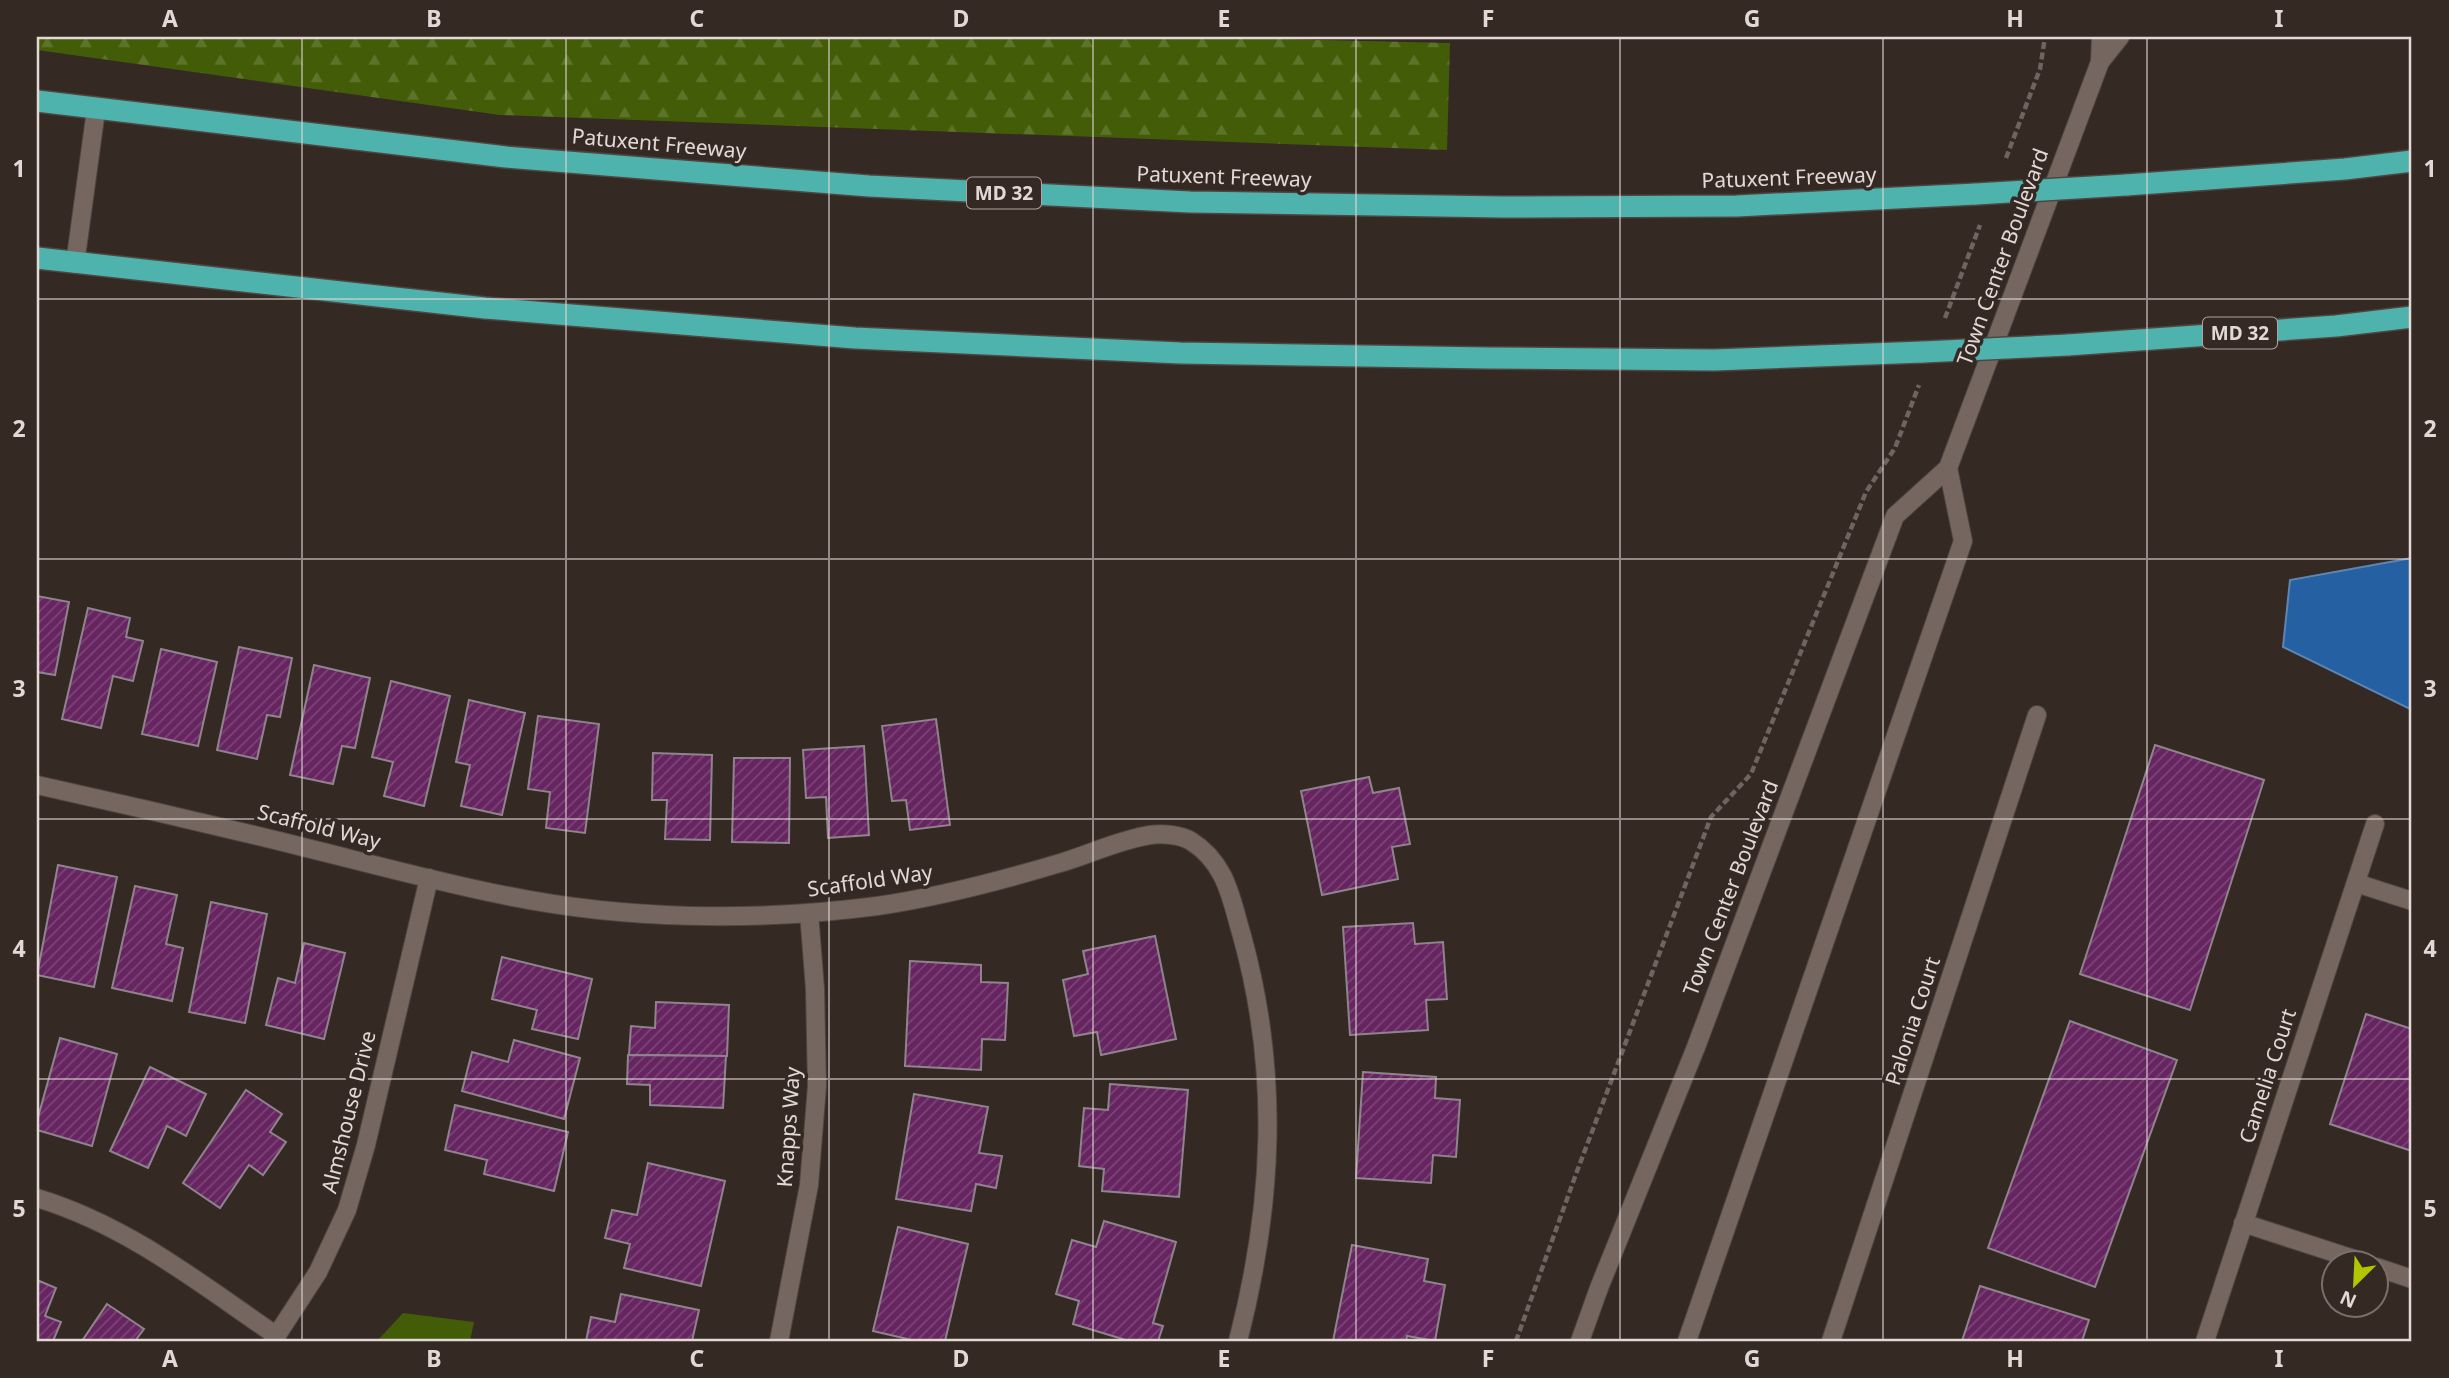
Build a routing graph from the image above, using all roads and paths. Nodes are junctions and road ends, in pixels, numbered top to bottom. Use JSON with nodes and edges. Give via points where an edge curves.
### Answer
{"nodes":[{"id":1,"x":2045,"y":37,"type":"edge"},
{"id":2,"x":2101,"y":37,"type":"edge"},
{"id":3,"x":2120,"y":37,"type":"edge"},
{"id":4,"x":2100,"y":62,"type":"junction"},
{"id":5,"x":37,"y":101,"type":"edge"},
{"id":6,"x":96,"y":110,"type":"junction"},
{"id":7,"x":2005,"y":160,"type":"dead end"},
{"id":8,"x":2412,"y":161,"type":"edge"},
{"id":9,"x":1980,"y":203,"type":"junction"},
{"id":10,"x":37,"y":258,"type":"edge"},
{"id":11,"x":75,"y":264,"type":"junction"},
{"id":12,"x":2412,"y":317,"type":"edge"},
{"id":13,"x":1940,"y":330,"type":"dead end"},
{"id":14,"x":1920,"y":383,"type":"dead end"},
{"id":15,"x":1948,"y":468,"type":"junction"},
{"id":16,"x":2037,"y":715,"type":"dead end"},
{"id":17,"x":37,"y":785,"type":"edge"},
{"id":18,"x":2375,"y":824,"type":"dead end"},
{"id":19,"x":429,"y":878,"type":"junction"},
{"id":20,"x":2356,"y":883,"type":"junction"},
{"id":21,"x":2412,"y":901,"type":"edge"},
{"id":22,"x":809,"y":913,"type":"junction"},
{"id":23,"x":37,"y":1198,"type":"edge"},
{"id":24,"x":2244,"y":1223,"type":"junction"},
{"id":25,"x":2320,"y":1248,"type":"edge"},
{"id":26,"x":2390,"y":1272,"type":"edge"},
{"id":27,"x":2412,"y":1279,"type":"edge"},
{"id":28,"x":275,"y":1339,"type":"edge"},
{"id":29,"x":779,"y":1341,"type":"edge"},
{"id":30,"x":1238,"y":1341,"type":"edge"},
{"id":31,"x":1516,"y":1341,"type":"edge"},
{"id":32,"x":1580,"y":1341,"type":"edge"},
{"id":33,"x":1687,"y":1341,"type":"edge"},
{"id":34,"x":1831,"y":1341,"type":"edge"},
{"id":35,"x":2205,"y":1341,"type":"edge"}],
"edges":[{"from":1,"to":7,"type":"path","via":[[2040,69]]},
{"from":2,"to":4,"type":"street","name":"Town Center Boulevard"},
{"from":3,"to":4,"type":"street","name":"Town Center Boulevard"},
{"from":4,"to":15,"type":"street","name":"Town Center Boulevard"},
{"from":5,"to":6,"type":"highway","name":"Patuxent Freeway","number":"MD 32"},
{"from":6,"to":9,"type":"highway","name":"Patuxent Freeway","number":"MD 32","via":[[519,158],[869,186],[1190,202],[1502,207]]},
{"from":6,"to":11,"type":"street"},
{"from":8,"to":9,"type":"highway","name":"Patuxent Freeway","number":"MD 32","bridge":true,"via":[[2126,185]]},
{"from":9,"to":13,"type":"path"},
{"from":10,"to":11,"type":"highway","number":"MD 32"},
{"from":11,"to":12,"type":"highway","number":"MD 32","bridge":true,"via":[[485,308],[868,339],[1180,354],[1714,359],[2068,345]]},
{"from":14,"to":31,"type":"path","via":[[1895,448],[1866,492],[1751,774],[1711,817]]},
{"from":15,"to":32,"type":"street","name":"Town Center Boulevard","via":[[1895,516]]},
{"from":15,"to":33,"type":"street","via":[[1963,541]]},
{"from":16,"to":34,"type":"street","name":"Palonia Court"},
{"from":17,"to":19,"type":"street","name":"Scaffold Way"},
{"from":18,"to":20,"type":"street","name":"Camelia Court"},
{"from":19,"to":22,"type":"street","name":"Scaffold Way","via":[[505,896],[590,908],[663,914]]},
{"from":19,"to":28,"type":"street","name":"Almshouse Drive","via":[[347,1210],[318,1272]]},
{"from":20,"to":21,"type":"street"},
{"from":20,"to":24,"type":"street","name":"Camelia Court"},
{"from":22,"to":29,"type":"street","name":"Knapps Way","via":[[817,1086],[809,1185]]},
{"from":22,"to":30,"type":"street","name":"Scaffold Way","via":[[935,896],[1157,834],[1187,838],[1209,856],[1225,878],[1263,1031],[1268,1158],[1261,1232]]},
{"from":23,"to":28,"type":"street","via":[[133,1238]]},
{"from":24,"to":25,"type":"street"},
{"from":24,"to":35,"type":"street","name":"Camelia Court"},
{"from":26,"to":27,"type":"street"}]}
